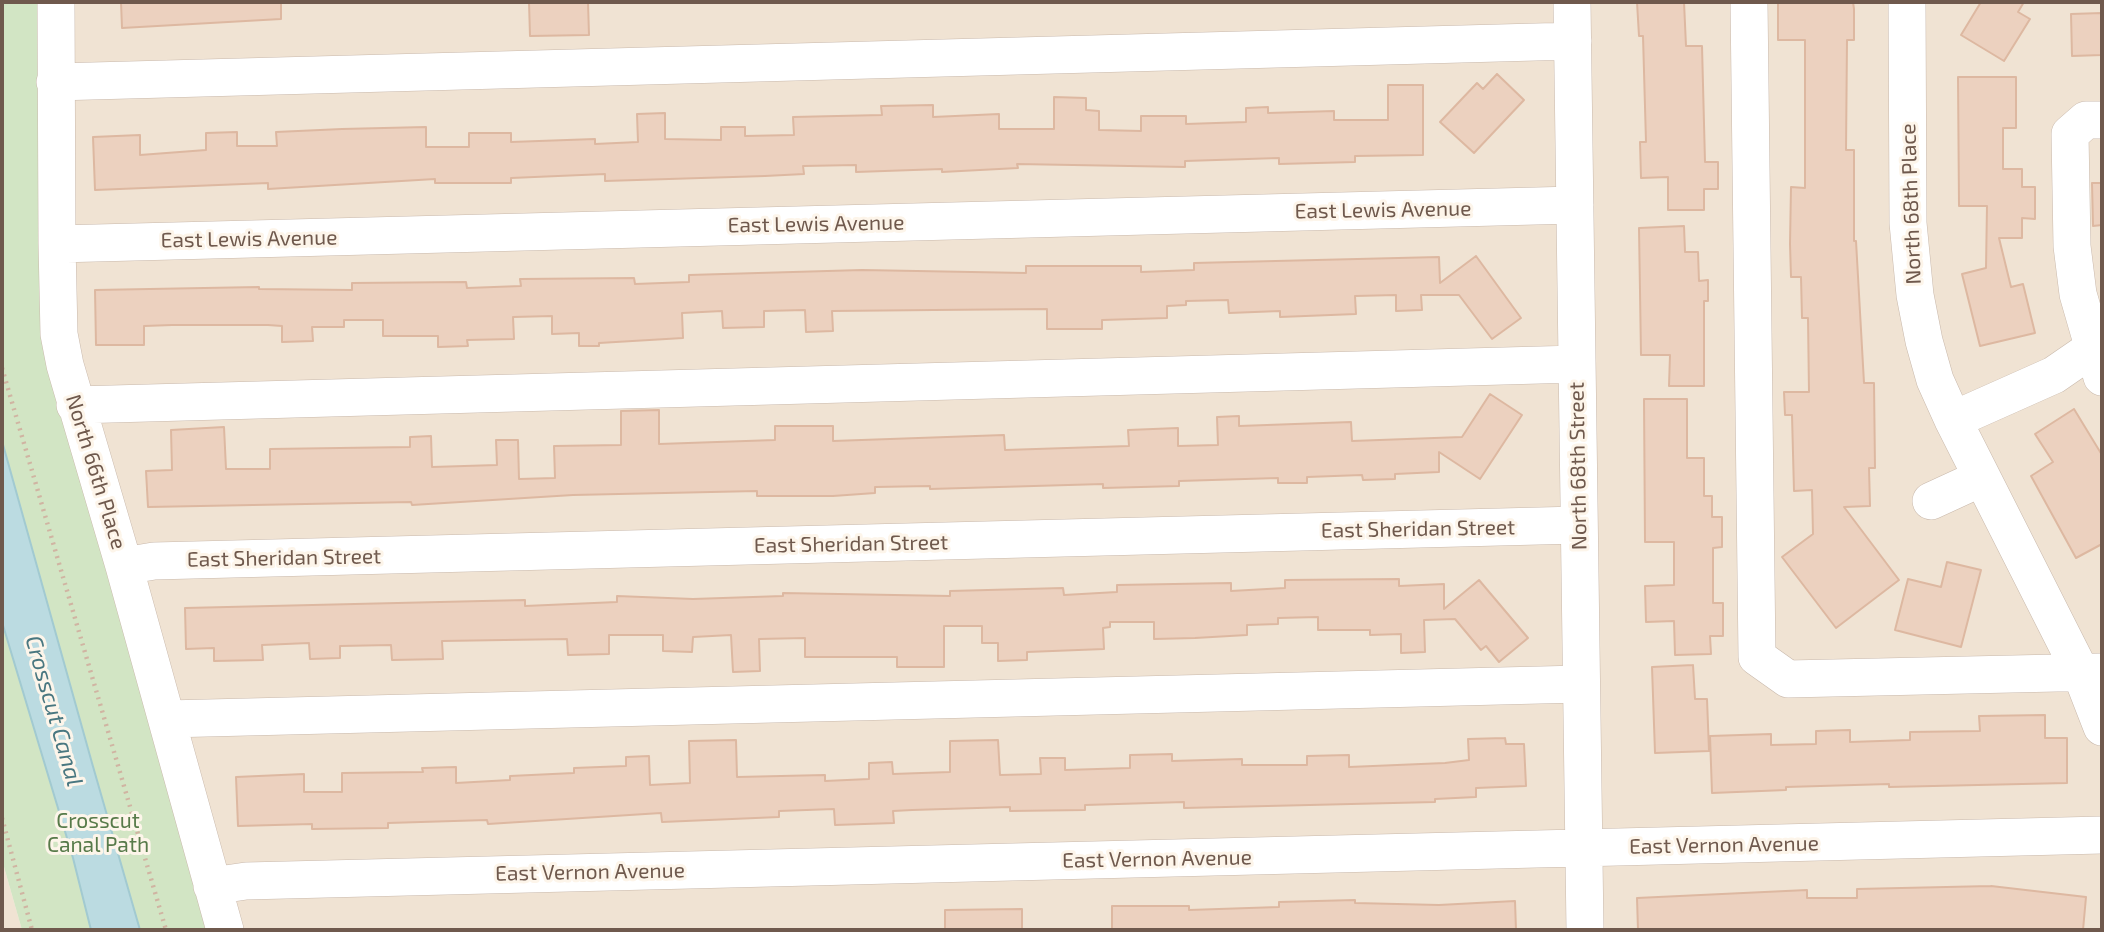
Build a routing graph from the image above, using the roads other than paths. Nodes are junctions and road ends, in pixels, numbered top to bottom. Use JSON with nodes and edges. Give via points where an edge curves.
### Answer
{"nodes":[{"id":1,"x":56,"y":2,"type":"edge"},
{"id":2,"x":1572,"y":2,"type":"edge"},
{"id":3,"x":1749,"y":2,"type":"edge"},
{"id":4,"x":1907,"y":2,"type":"edge"},
{"id":5,"x":1573,"y":41,"type":"junction"},
{"id":6,"x":55,"y":82,"type":"junction"},
{"id":7,"x":2102,"y":120,"type":"edge"},
{"id":8,"x":1575,"y":205,"type":"junction"},
{"id":9,"x":57,"y":244,"type":"junction"},
{"id":10,"x":2100,"y":356,"type":"edge"},
{"id":11,"x":1577,"y":364,"type":"junction"},
{"id":12,"x":75,"y":405,"type":"junction"},
{"id":13,"x":1953,"y":420,"type":"junction"},
{"id":14,"x":1981,"y":478,"type":"junction"},
{"id":15,"x":1931,"y":501,"type":"dead end"},
{"id":16,"x":1579,"y":525,"type":"junction"},
{"id":17,"x":124,"y":566,"type":"junction"},
{"id":18,"x":2092,"y":672,"type":"edge"},
{"id":19,"x":1581,"y":684,"type":"junction"},
{"id":20,"x":167,"y":719,"type":"junction"},
{"id":21,"x":2102,"y":727,"type":"edge"},
{"id":22,"x":2102,"y":835,"type":"edge"},
{"id":23,"x":1584,"y":848,"type":"junction"},
{"id":24,"x":212,"y":886,"type":"junction"},
{"id":25,"x":225,"y":930,"type":"edge"},
{"id":26,"x":1585,"y":930,"type":"edge"}],
"edges":[{"from":1,"to":6,"type":"street","name":"North 66th Place"},
{"from":2,"to":5,"type":"street","name":"North 68th Street"},
{"from":3,"to":18,"type":"street","via":[[1757,657],[1788,680]]},
{"from":4,"to":13,"type":"street","name":"North 68th Place","via":[[1910,258],[1924,341]]},
{"from":5,"to":6,"type":"street"},
{"from":5,"to":8,"type":"street","name":"North 68th Street"},
{"from":6,"to":9,"type":"street","name":"North 66th Place"},
{"from":7,"to":10,"type":"street","via":[[2086,120],[2070,134],[2072,246],[2078,294]]},
{"from":8,"to":9,"type":"street","name":"East Lewis Avenue"},
{"from":8,"to":11,"type":"street","name":"North 68th Street"},
{"from":9,"to":12,"type":"street","name":"North 66th Place","via":[[59,334]]},
{"from":10,"to":13,"type":"street"},
{"from":11,"to":12,"type":"street"},
{"from":11,"to":16,"type":"street","name":"North 68th Street"},
{"from":12,"to":17,"type":"street","name":"North 66th Place"},
{"from":13,"to":14,"type":"street","name":"North 68th Place"},
{"from":14,"to":15,"type":"street"},
{"from":14,"to":18,"type":"street","name":"North 68th Place"},
{"from":16,"to":17,"type":"street","name":"East Sheridan Street","via":[[154,561]]},
{"from":16,"to":19,"type":"street","name":"North 68th Street"},
{"from":17,"to":20,"type":"street","name":"North 66th Place"},
{"from":18,"to":21,"type":"street","name":"North 68th Place"},
{"from":19,"to":20,"type":"street"},
{"from":19,"to":23,"type":"street","name":"North 68th Street"},
{"from":20,"to":24,"type":"street","name":"North 66th Place"},
{"from":22,"to":23,"type":"street","name":"East Vernon Avenue"},
{"from":23,"to":24,"type":"street","name":"East Vernon Avenue","via":[[246,881]]},
{"from":23,"to":26,"type":"street","name":"North 68th Street"},
{"from":24,"to":25,"type":"street","name":"North 66th Place"}]}
